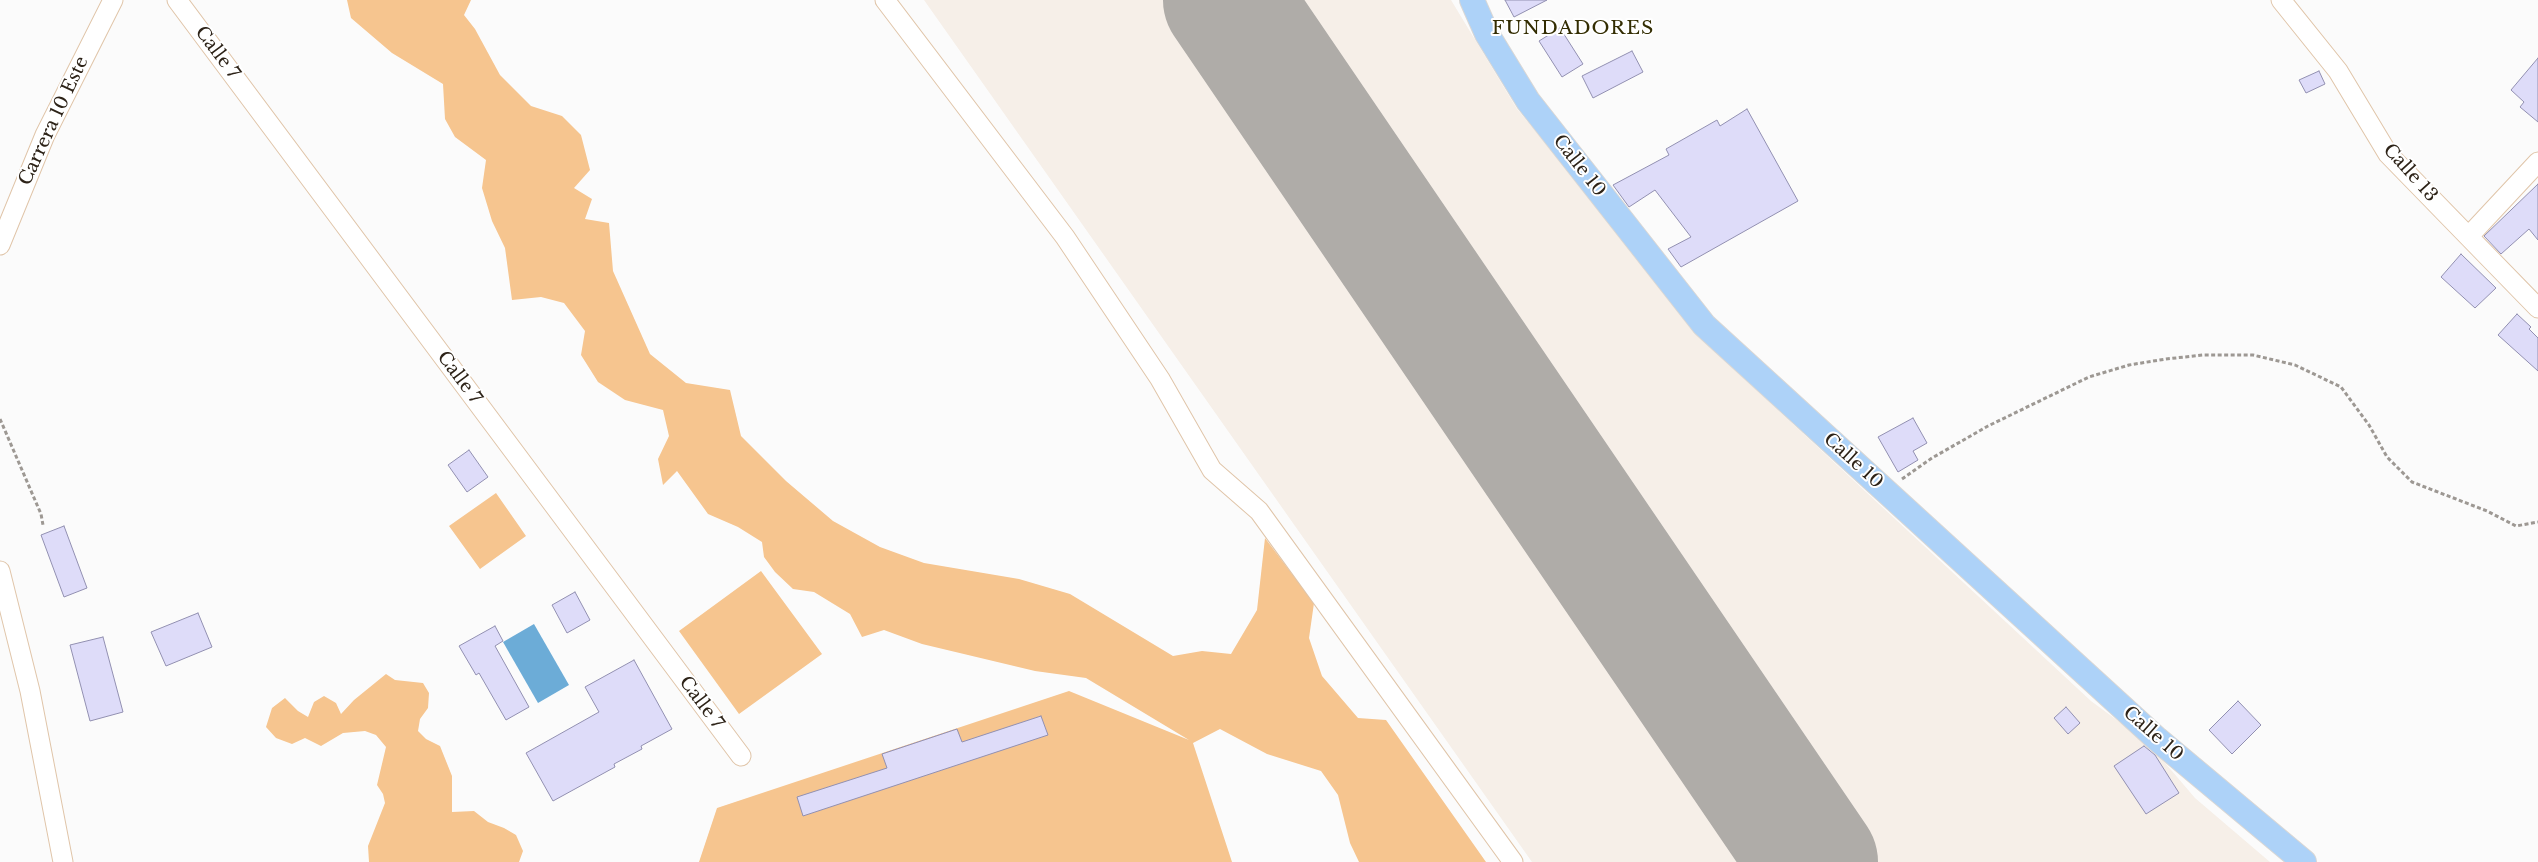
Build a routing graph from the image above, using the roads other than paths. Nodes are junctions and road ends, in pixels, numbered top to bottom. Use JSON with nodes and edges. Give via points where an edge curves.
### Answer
{"nodes":[{"id":1,"x":113,"y":0,"type":"edge"},
{"id":2,"x":177,"y":0,"type":"edge"},
{"id":3,"x":885,"y":0,"type":"edge"},
{"id":4,"x":1472,"y":0,"type":"edge"},
{"id":5,"x":2281,"y":0,"type":"edge"},
{"id":6,"x":2538,"y":162,"type":"edge"},
{"id":7,"x":2469,"y":236,"type":"junction"},
{"id":8,"x":0,"y":245,"type":"edge"},
{"id":9,"x":2538,"y":308,"type":"edge"},
{"id":10,"x":0,"y":571,"type":"edge"},
{"id":11,"x":741,"y":756,"type":"dead end"},
{"id":12,"x":64,"y":862,"type":"edge"},
{"id":13,"x":1513,"y":862,"type":"edge"},
{"id":14,"x":2304,"y":862,"type":"edge"}],
"edges":[{"from":1,"to":8,"type":"street","name":"Carrera 10 Este","via":[[45,134]]},
{"from":2,"to":11,"type":"street","name":"Calle 7"},
{"from":3,"to":13,"type":"street","via":[[1065,237],[1160,379],[1212,470],[1259,511]]},
{"from":4,"to":14,"type":"main road","name":"Calle 10","via":[[1487,34],[1528,101],[1704,325],[2157,739]]},
{"from":5,"to":7,"type":"street","name":"Calle 13","via":[[2338,71],[2388,154]]},
{"from":6,"to":7,"type":"street"},
{"from":7,"to":9,"type":"street","name":"Calle 13"},
{"from":10,"to":12,"type":"street","via":[[30,691]]}]}
